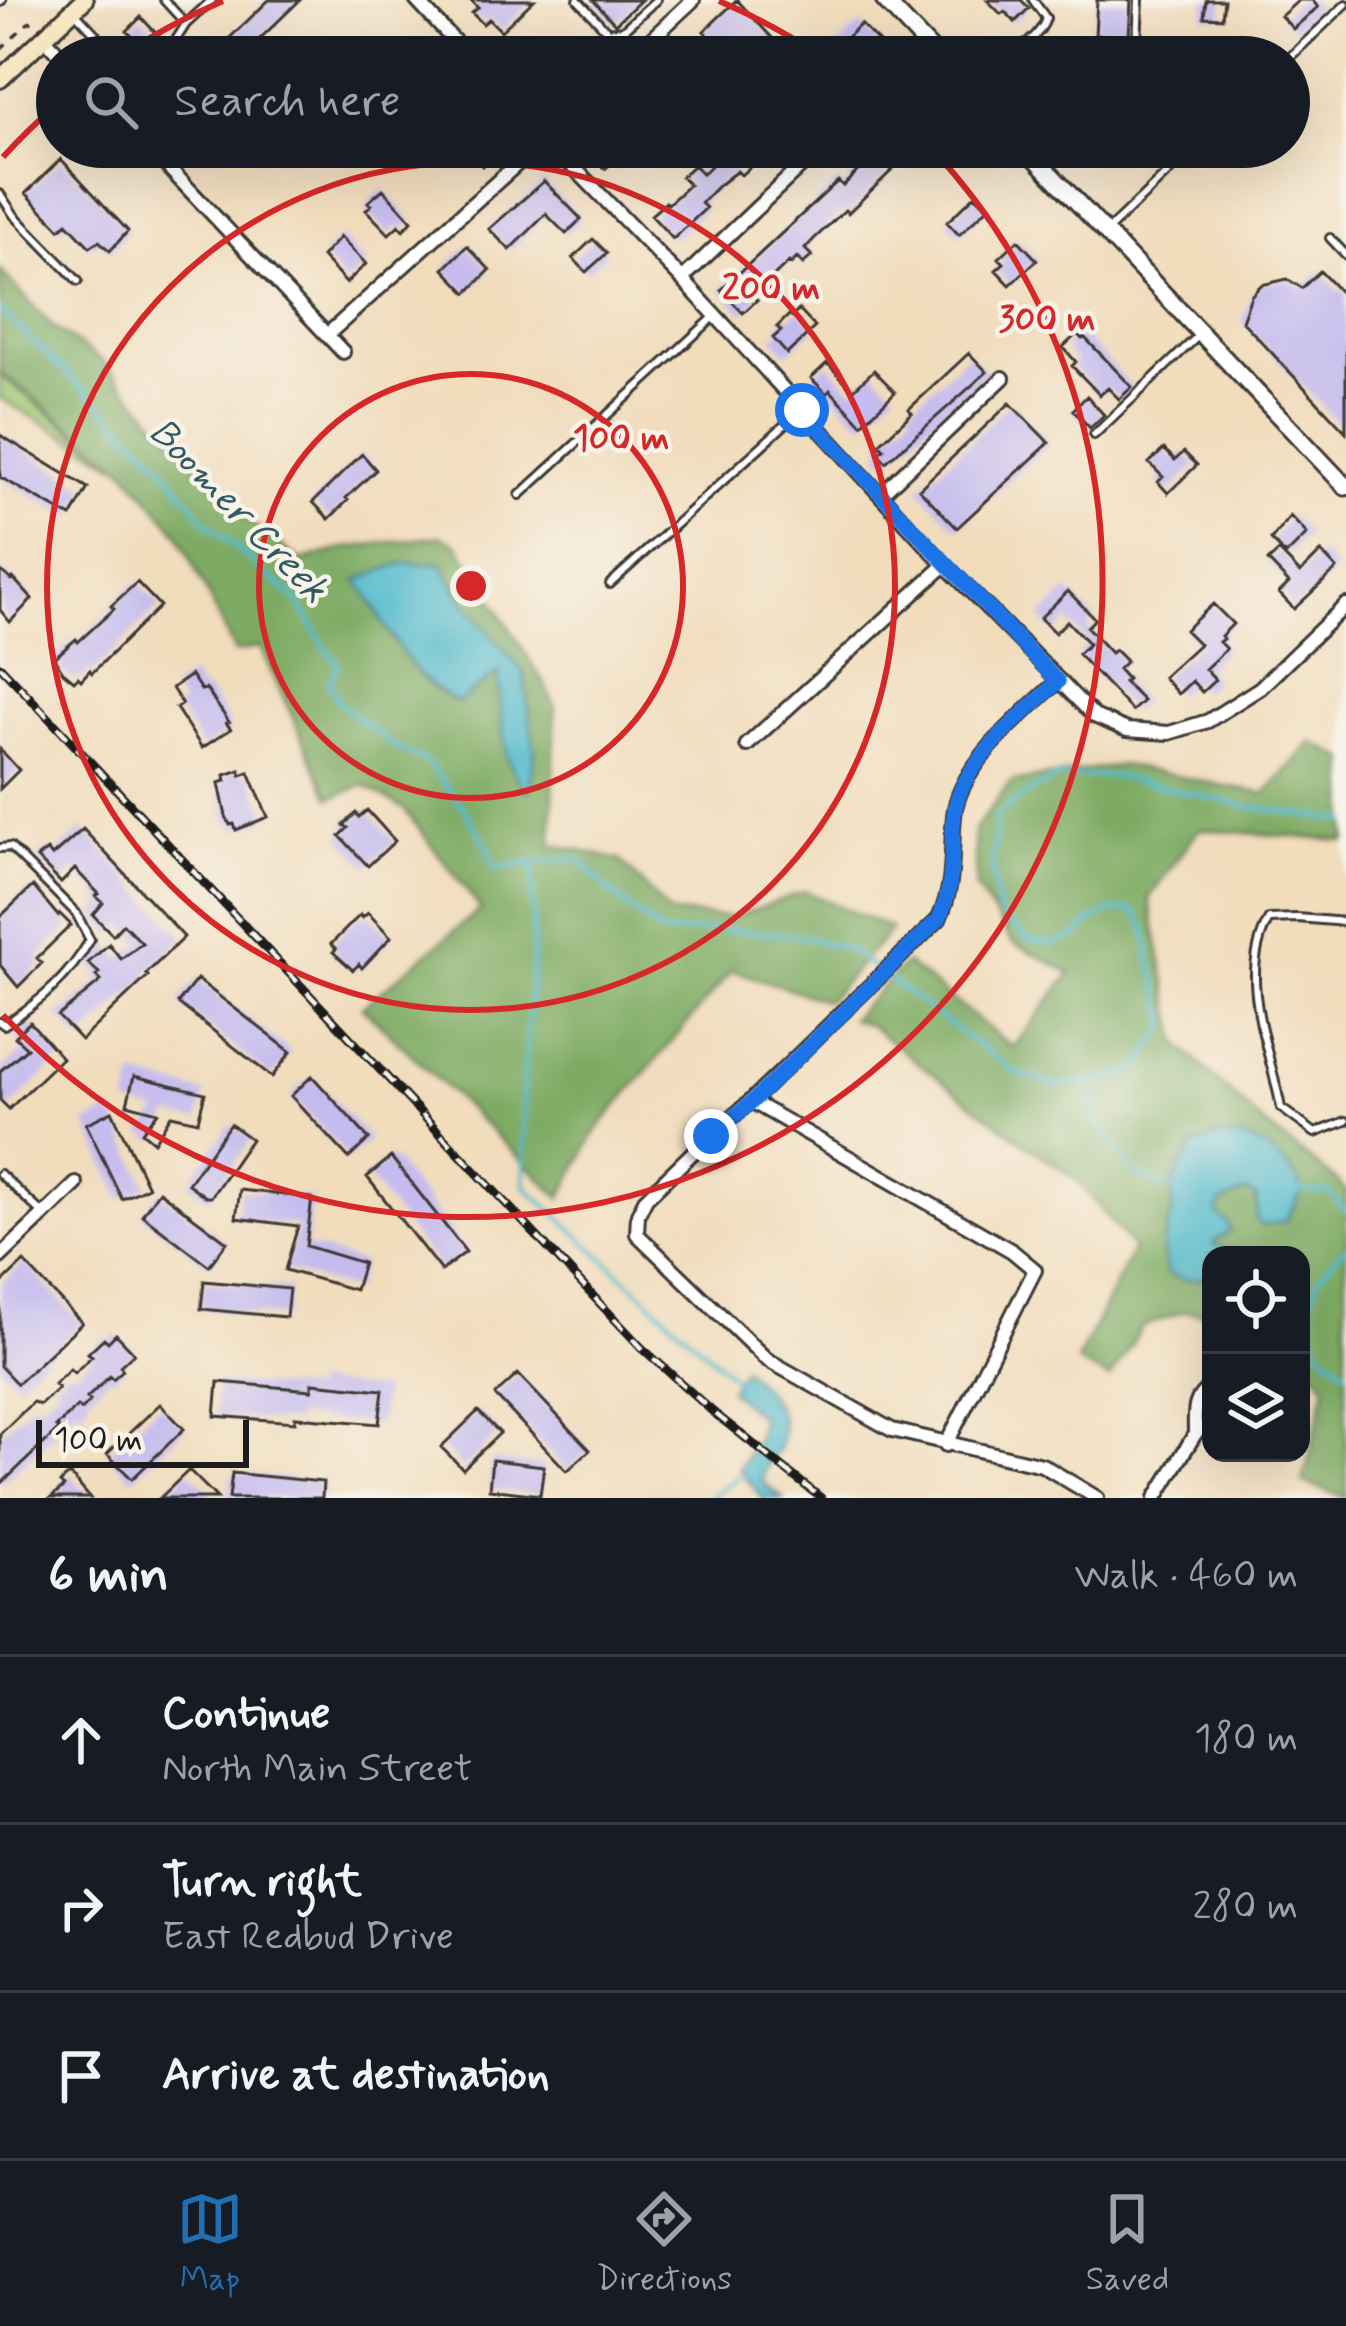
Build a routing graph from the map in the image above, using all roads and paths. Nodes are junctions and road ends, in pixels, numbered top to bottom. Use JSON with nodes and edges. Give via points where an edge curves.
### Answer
{"nodes":[{"id":1,"x":164,"y":0,"type":"edge"},
{"id":2,"x":212,"y":0,"type":"edge"},
{"id":3,"x":416,"y":0,"type":"edge"},
{"id":4,"x":578,"y":0,"type":"edge"},
{"id":5,"x":656,"y":0,"type":"edge"},
{"id":6,"x":693,"y":0,"type":"edge"},
{"id":7,"x":884,"y":0,"type":"edge"},
{"id":8,"x":1033,"y":0,"type":"edge"},
{"id":9,"x":1139,"y":0,"type":"edge"},
{"id":10,"x":1346,"y":4,"type":"edge"},
{"id":11,"x":78,"y":5,"type":"edge"},
{"id":12,"x":187,"y":24,"type":"junction"},
{"id":13,"x":42,"y":36,"type":"edge"},
{"id":14,"x":46,"y":36,"type":"edge"},
{"id":15,"x":101,"y":36,"type":"edge"},
{"id":16,"x":179,"y":36,"type":"edge"},
{"id":17,"x":450,"y":36,"type":"edge"},
{"id":18,"x":654,"y":36,"type":"edge"},
{"id":19,"x":913,"y":36,"type":"edge"},
{"id":20,"x":1034,"y":36,"type":"edge"},
{"id":21,"x":1137,"y":36,"type":"edge"},
{"id":22,"x":1310,"y":38,"type":"edge"},
{"id":23,"x":36,"y":45,"type":"edge"},
{"id":24,"x":0,"y":50,"type":"edge"},
{"id":25,"x":0,"y":79,"type":"edge"},
{"id":26,"x":169,"y":168,"type":"edge"},
{"id":27,"x":513,"y":168,"type":"edge"},
{"id":28,"x":574,"y":168,"type":"edge"},
{"id":29,"x":799,"y":168,"type":"edge"},
{"id":30,"x":1045,"y":168,"type":"edge"},
{"id":31,"x":1173,"y":168,"type":"edge"},
{"id":32,"x":0,"y":194,"type":"edge"},
{"id":33,"x":1106,"y":231,"type":"junction"},
{"id":34,"x":1330,"y":238,"type":"dead end"},
{"id":35,"x":1346,"y":255,"type":"edge"},
{"id":36,"x":682,"y":279,"type":"junction"},
{"id":37,"x":78,"y":281,"type":"dead end"},
{"id":38,"x":716,"y":316,"type":"junction"},
{"id":39,"x":1202,"y":333,"type":"junction"},
{"id":40,"x":328,"y":334,"type":"junction"},
{"id":41,"x":343,"y":352,"type":"dead end"},
{"id":42,"x":1003,"y":378,"type":"dead end"},
{"id":43,"x":802,"y":410,"type":"junction"},
{"id":44,"x":1094,"y":435,"type":"dead end"},
{"id":45,"x":1346,"y":487,"type":"edge"},
{"id":46,"x":881,"y":494,"type":"junction"},
{"id":47,"x":520,"y":495,"type":"dead end"},
{"id":48,"x":945,"y":565,"type":"junction"},
{"id":49,"x":610,"y":584,"type":"dead end"},
{"id":50,"x":1346,"y":605,"type":"edge"},
{"id":51,"x":1058,"y":682,"type":"junction"},
{"id":52,"x":747,"y":745,"type":"dead end"},
{"id":53,"x":0,"y":848,"type":"edge"},
{"id":54,"x":1346,"y":922,"type":"edge"},
{"id":55,"x":0,"y":1022,"type":"edge"},
{"id":56,"x":752,"y":1102,"type":"junction"},
{"id":57,"x":1346,"y":1121,"type":"edge"},
{"id":58,"x":0,"y":1174,"type":"edge"},
{"id":59,"x":76,"y":1184,"type":"dead end"},
{"id":60,"x":44,"y":1215,"type":"junction"},
{"id":61,"x":0,"y":1257,"type":"edge"},
{"id":62,"x":1202,"y":1392,"type":"edge"},
{"id":63,"x":1202,"y":1428,"type":"edge"},
{"id":64,"x":1195,"y":1434,"type":"junction"},
{"id":65,"x":946,"y":1444,"type":"junction"},
{"id":66,"x":1097,"y":1498,"type":"edge"},
{"id":67,"x":1156,"y":1498,"type":"edge"}],
"edges":[{"from":1,"to":12,"type":"lane"},
{"from":2,"to":12,"type":"lane"},
{"from":3,"to":17,"type":"street"},
{"from":4,"to":5,"type":"lane","via":[[608,32],[623,30]]},
{"from":6,"to":18,"type":"street"},
{"from":7,"to":19,"type":"street"},
{"from":8,"to":20,"type":"lane","via":[[1046,18]]},
{"from":9,"to":21,"type":"lane"},
{"from":10,"to":22,"type":"lane"},
{"from":11,"to":14,"type":"main road"},
{"from":11,"to":15,"type":"lane"},
{"from":12,"to":16,"type":"lane"},
{"from":13,"to":24,"type":"path","via":[[30,22]]},
{"from":23,"to":25,"type":"main road"},
{"from":26,"to":40,"type":"street"},
{"from":27,"to":40,"type":"street"},
{"from":28,"to":36,"type":"street"},
{"from":29,"to":36,"type":"street"},
{"from":30,"to":33,"type":"street"},
{"from":31,"to":33,"type":"lane"},
{"from":32,"to":37,"type":"lane"},
{"from":33,"to":39,"type":"street"},
{"from":34,"to":35,"type":"lane"},
{"from":36,"to":38,"type":"street"},
{"from":38,"to":43,"type":"street"},
{"from":38,"to":47,"type":"lane"},
{"from":39,"to":44,"type":"lane"},
{"from":39,"to":45,"type":"street"},
{"from":40,"to":41,"type":"street"},
{"from":42,"to":46,"type":"street"},
{"from":43,"to":46,"type":"street"},
{"from":43,"to":49,"type":"lane"},
{"from":46,"to":48,"type":"street"},
{"from":48,"to":51,"type":"street"},
{"from":48,"to":52,"type":"street"},
{"from":50,"to":51,"type":"street","via":[[1260,688],[1208,721],[1169,733],[1127,730],[1094,716]]},
{"from":51,"to":56,"type":"street","via":[[1005,730],[962,785],[950,895],[939,919]]},
{"from":53,"to":55,"type":"lane","via":[[10,848],[76,913],[90,940],[45,996]]},
{"from":54,"to":57,"type":"lane","via":[[1270,919],[1253,976],[1281,1108],[1315,1132]]},
{"from":56,"to":65,"type":"street","via":[[1035,1270]]},
{"from":56,"to":65,"type":"street","via":[[646,1198],[637,1234],[766,1359],[892,1430]]},
{"from":58,"to":60,"type":"lane"},
{"from":59,"to":60,"type":"street"},
{"from":60,"to":61,"type":"street"},
{"from":62,"to":64,"type":"street"},
{"from":63,"to":64,"type":"street"},
{"from":64,"to":67,"type":"street"},
{"from":65,"to":66,"type":"street","via":[[1042,1466]]}]}
